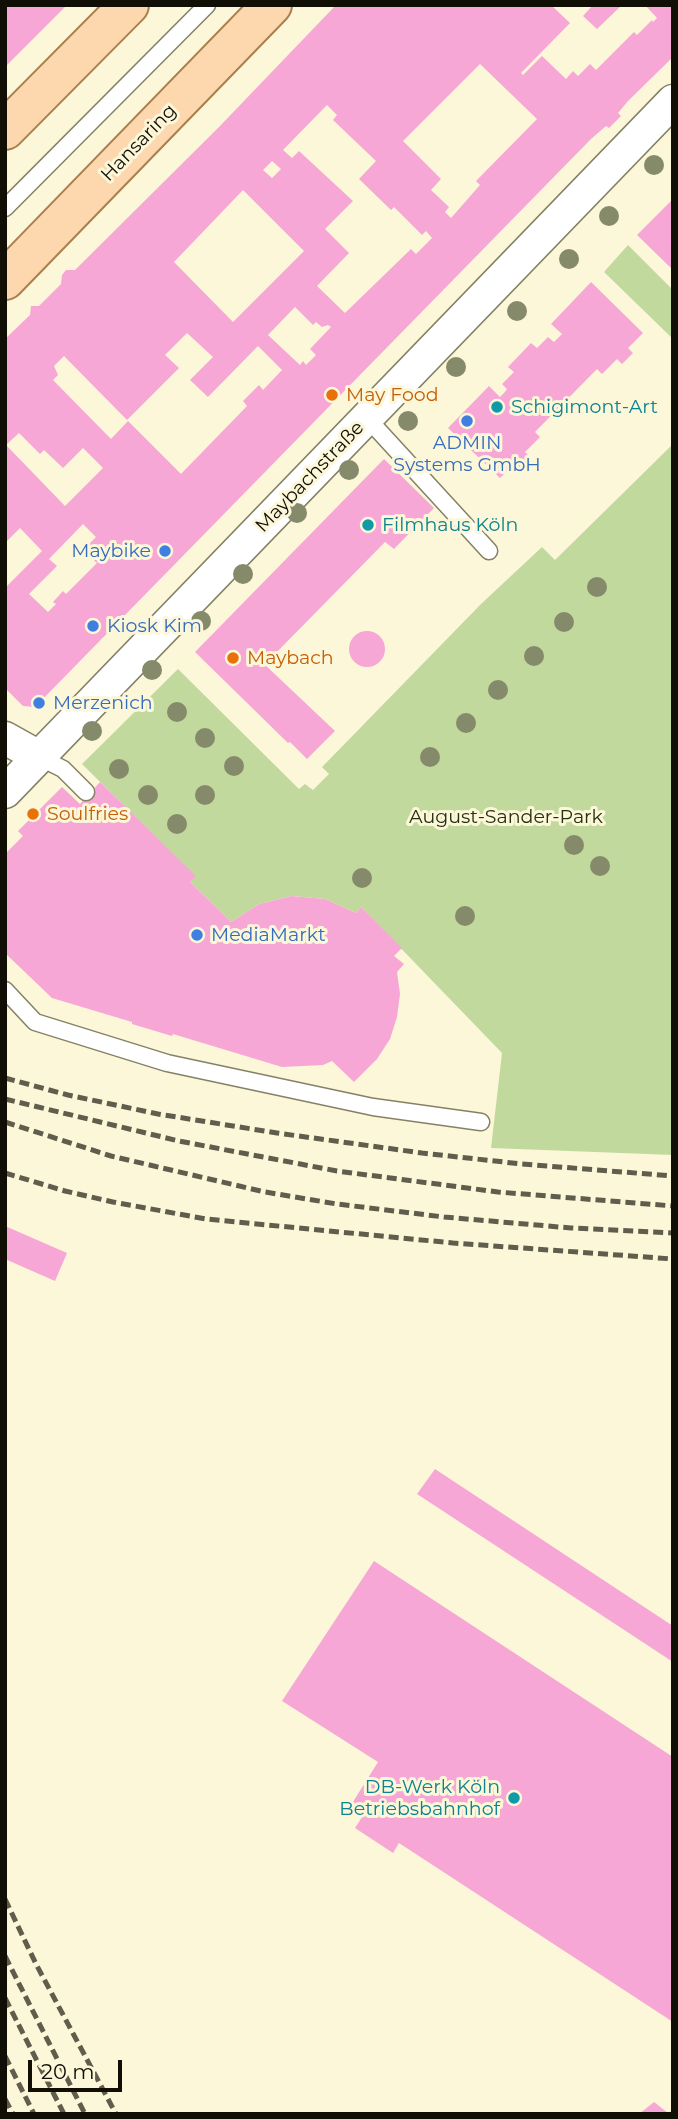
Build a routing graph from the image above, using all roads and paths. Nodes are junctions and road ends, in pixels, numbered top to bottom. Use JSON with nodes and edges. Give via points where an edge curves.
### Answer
{"nodes":[{"id":1,"x":129,"y":5,"type":"edge"},
{"id":2,"x":207,"y":5,"type":"edge"},
{"id":3,"x":272,"y":5,"type":"edge"},
{"id":4,"x":673,"y":102,"type":"edge"},
{"id":5,"x":5,"y":130,"type":"edge"},
{"id":6,"x":5,"y":208,"type":"edge"},
{"id":7,"x":5,"y":280,"type":"edge"},
{"id":8,"x":367,"y":418,"type":"junction"},
{"id":9,"x":489,"y":551,"type":"dead end"},
{"id":10,"x":5,"y":738,"type":"edge"},
{"id":11,"x":40,"y":757,"type":"junction"},
{"id":12,"x":5,"y":792,"type":"edge"},
{"id":13,"x":86,"y":792,"type":"dead end"},
{"id":14,"x":5,"y":990,"type":"edge"},
{"id":15,"x":481,"y":1122,"type":"dead end"}],
"edges":[{"from":1,"to":5,"type":"main road"},
{"from":2,"to":6,"type":"lane"},
{"from":3,"to":7,"type":"main road","name":"Hansaring"},
{"from":4,"to":8,"type":"street","name":"Maybachstraße"},
{"from":8,"to":9,"type":"lane"},
{"from":8,"to":11,"type":"street","name":"Maybachstraße"},
{"from":10,"to":11,"type":"street"},
{"from":11,"to":12,"type":"street","name":"Maybachstraße"},
{"from":11,"to":13,"type":"lane","via":[[63,769]]},
{"from":14,"to":15,"type":"lane","via":[[35,1022],[167,1063],[373,1107]]}]}
